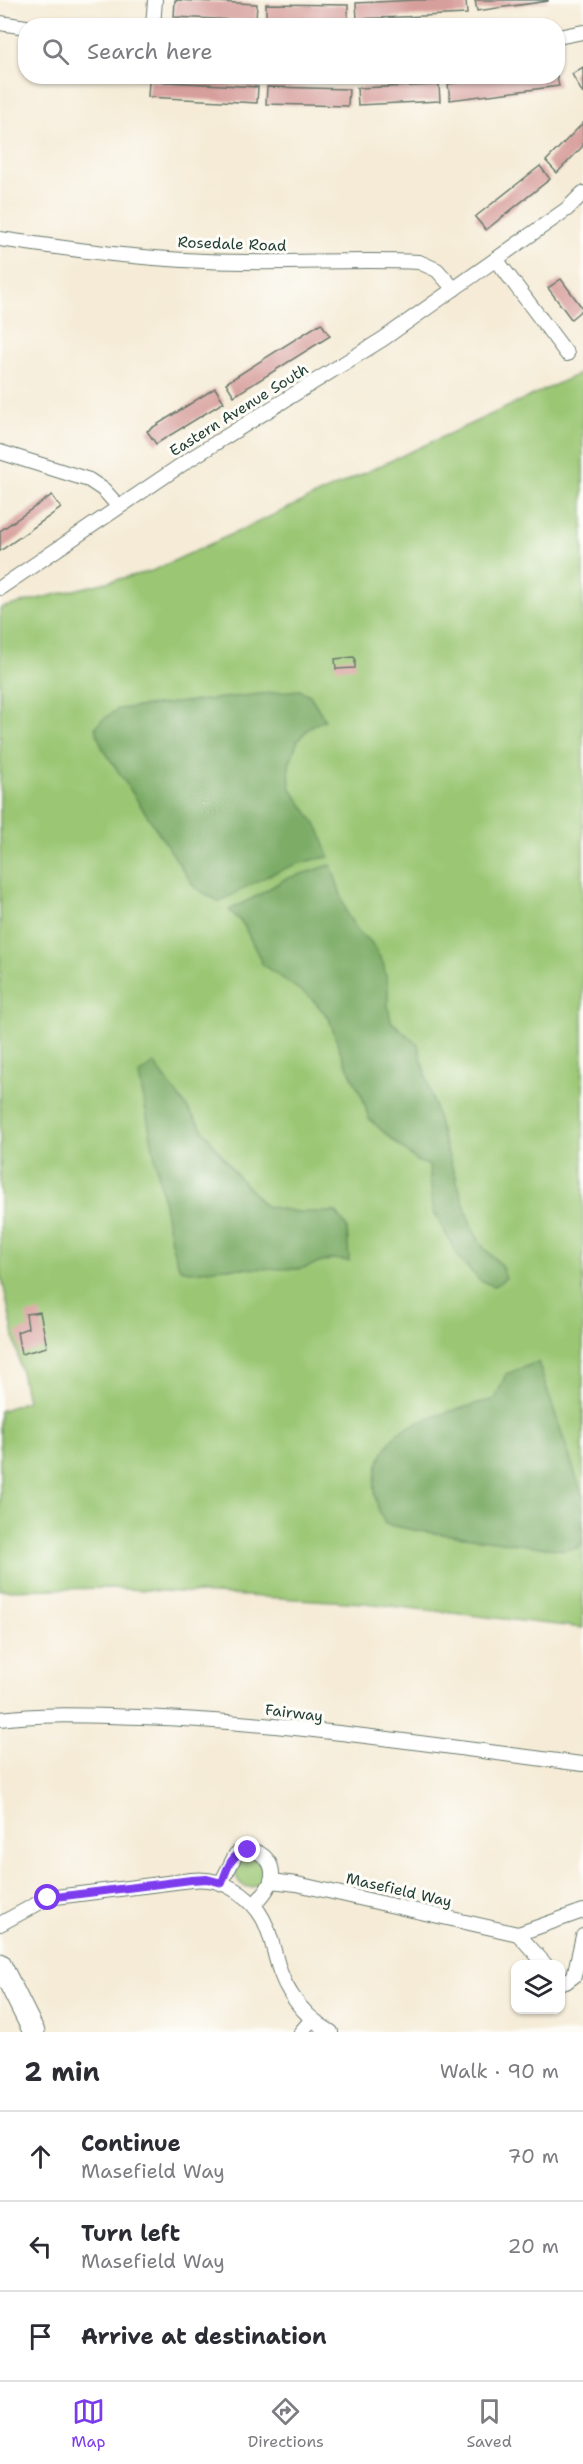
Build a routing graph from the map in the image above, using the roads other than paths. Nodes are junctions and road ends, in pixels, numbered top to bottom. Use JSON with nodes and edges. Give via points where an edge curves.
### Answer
{"nodes":[{"id":1,"x":155,"y":0,"type":"edge"},
{"id":2,"x":154,"y":18,"type":"edge"},
{"id":3,"x":0,"y":22,"type":"edge"},
{"id":4,"x":18,"y":25,"type":"edge"},
{"id":5,"x":583,"y":32,"type":"edge"},
{"id":6,"x":565,"y":36,"type":"edge"},
{"id":7,"x":583,"y":193,"type":"edge"},
{"id":8,"x":0,"y":239,"type":"edge"},
{"id":9,"x":496,"y":259,"type":"junction"},
{"id":10,"x":454,"y":289,"type":"junction"},
{"id":11,"x":567,"y":354,"type":"dead end"},
{"id":12,"x":0,"y":452,"type":"edge"},
{"id":13,"x":118,"y":506,"type":"junction"},
{"id":14,"x":0,"y":588,"type":"edge"},
{"id":15,"x":0,"y":1719,"type":"edge"},
{"id":16,"x":583,"y":1764,"type":"edge"},
{"id":17,"x":271,"y":1881,"type":"junction"},
{"id":18,"x":222,"y":1883,"type":"junction"},
{"id":19,"x":254,"y":1905,"type":"junction"},
{"id":20,"x":583,"y":1911,"type":"edge"},
{"id":21,"x":0,"y":1924,"type":"edge"},
{"id":22,"x":519,"y":1934,"type":"junction"},
{"id":23,"x":583,"y":1936,"type":"edge"},
{"id":24,"x":541,"y":1960,"type":"edge"},
{"id":25,"x":0,"y":1964,"type":"edge"},
{"id":26,"x":565,"y":1981,"type":"edge"},
{"id":27,"x":312,"y":2019,"type":"junction"},
{"id":28,"x":34,"y":2032,"type":"edge"},
{"id":29,"x":301,"y":2032,"type":"edge"},
{"id":30,"x":331,"y":2032,"type":"edge"}],
"edges":[{"from":1,"to":2,"type":"street"},
{"from":3,"to":4,"type":"street"},
{"from":5,"to":6,"type":"street"},
{"from":7,"to":9,"type":"street","name":"Eastern Avenue South","via":[[567,209]]},
{"from":8,"to":10,"type":"street","name":"Rosedale Road","via":[[179,260],[419,262],[437,270]]},
{"from":9,"to":10,"type":"street","name":"Eastern Avenue South"},
{"from":9,"to":11,"type":"street"},
{"from":10,"to":13,"type":"street","name":"Eastern Avenue South","via":[[383,339]]},
{"from":12,"to":13,"type":"street","via":[[89,480]]},
{"from":13,"to":14,"type":"street","name":"Eastern Avenue South"},
{"from":15,"to":16,"type":"street","name":"Fairway","via":[[56,1715],[258,1725]]},
{"from":17,"to":18,"type":"street","via":[[272,1869],[266,1857],[248,1850],[232,1859]]},
{"from":17,"to":19,"type":"street"},
{"from":17,"to":22,"type":"street","name":"Masefield Way"},
{"from":18,"to":19,"type":"street"},
{"from":18,"to":21,"type":"street","via":[[191,1880],[48,1898]]},
{"from":19,"to":27,"type":"street","via":[[265,1920],[287,1988]]},
{"from":20,"to":22,"type":"street"},
{"from":22,"to":24,"type":"street"},
{"from":23,"to":26,"type":"street","via":[[574,1976]]},
{"from":25,"to":28,"type":"main road"},
{"from":27,"to":29,"type":"street"},
{"from":27,"to":30,"type":"street"}]}
